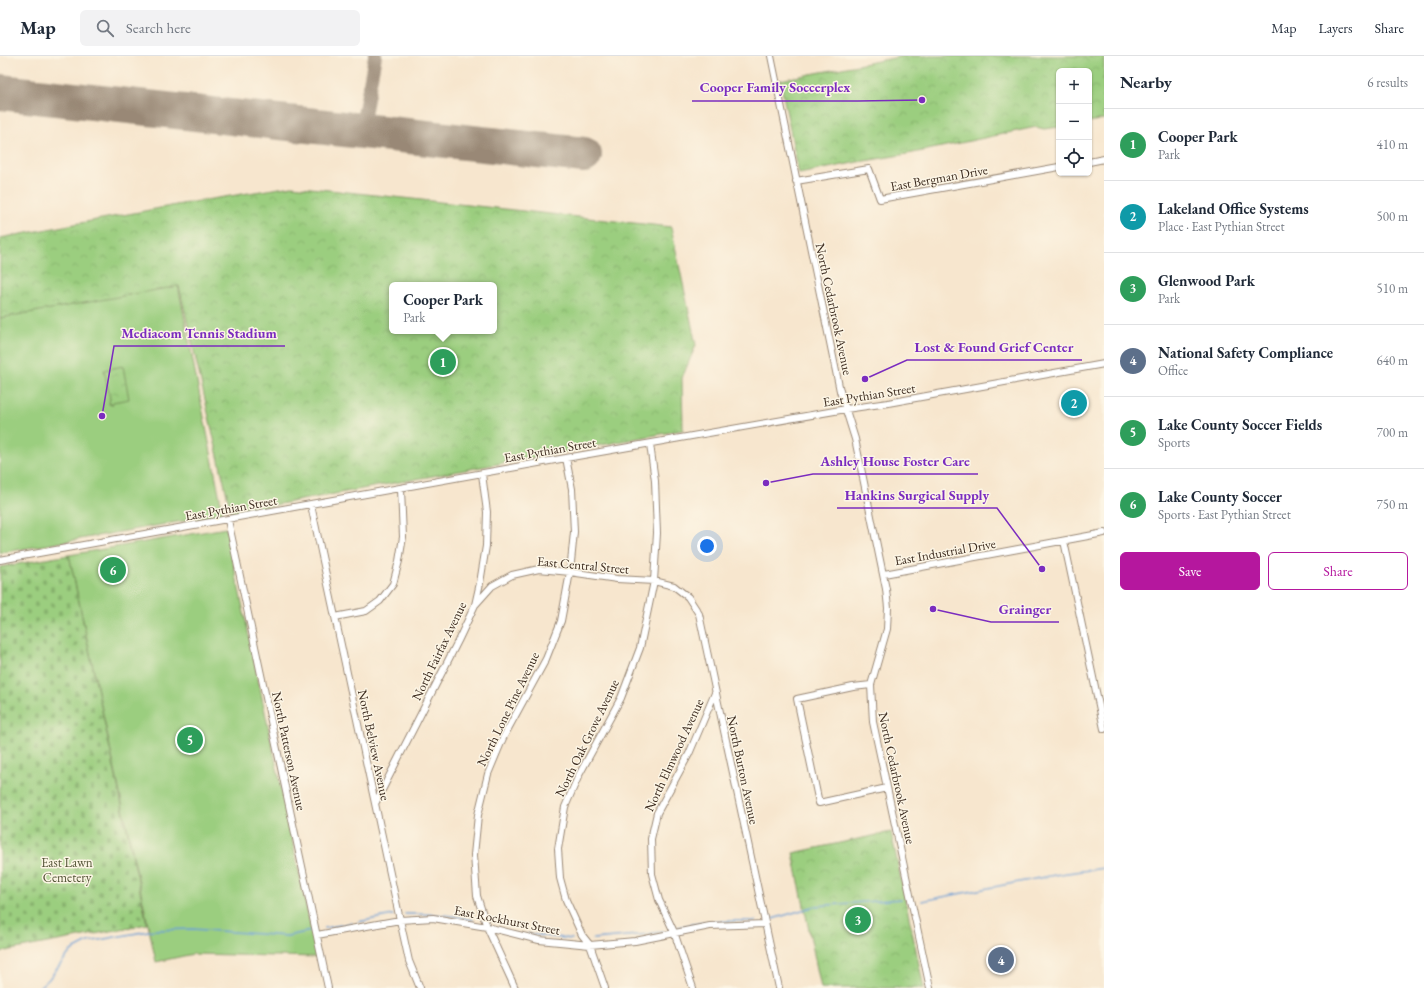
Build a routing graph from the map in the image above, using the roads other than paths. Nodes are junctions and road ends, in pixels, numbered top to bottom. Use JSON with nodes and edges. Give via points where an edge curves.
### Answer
{"nodes":[{"id":1,"x":771,"y":56,"type":"edge"},
{"id":2,"x":1104,"y":159,"type":"edge"},
{"id":3,"x":1092,"y":161,"type":"edge"},
{"id":4,"x":1056,"y":168,"type":"edge"},
{"id":5,"x":796,"y":181,"type":"junction"},
{"id":6,"x":1104,"y":364,"type":"edge"},
{"id":7,"x":846,"y":410,"type":"junction"},
{"id":8,"x":650,"y":444,"type":"junction"},
{"id":9,"x":566,"y":458,"type":"junction"},
{"id":10,"x":482,"y":474,"type":"junction"},
{"id":11,"x":401,"y":489,"type":"junction"},
{"id":12,"x":311,"y":505,"type":"junction"},
{"id":13,"x":228,"y":520,"type":"junction"},
{"id":14,"x":1104,"y":533,"type":"edge"},
{"id":15,"x":1064,"y":541,"type":"junction"},
{"id":16,"x":0,"y":560,"type":"edge"},
{"id":17,"x":570,"y":572,"type":"junction"},
{"id":18,"x":884,"y":574,"type":"junction"},
{"id":19,"x":654,"y":581,"type":"junction"},
{"id":20,"x":480,"y":583,"type":"junction"},
{"id":21,"x":492,"y":586,"type":"junction"},
{"id":22,"x":475,"y":605,"type":"junction"},
{"id":23,"x":335,"y":617,"type":"junction"},
{"id":24,"x":871,"y":685,"type":"junction"},
{"id":25,"x":715,"y":692,"type":"junction"},
{"id":26,"x":707,"y":712,"type":"junction"},
{"id":27,"x":719,"y":712,"type":"junction"},
{"id":28,"x":1104,"y":730,"type":"edge"},
{"id":29,"x":887,"y":788,"type":"junction"},
{"id":30,"x":376,"y":802,"type":"junction"},
{"id":31,"x":400,"y":920,"type":"junction"},
{"id":32,"x":765,"y":924,"type":"junction"},
{"id":33,"x":487,"y":927,"type":"junction"},
{"id":34,"x":674,"y":932,"type":"junction"},
{"id":35,"x":317,"y":935,"type":"junction"},
{"id":36,"x":590,"y":945,"type":"junction"},
{"id":37,"x":328,"y":988,"type":"edge"},
{"id":38,"x":420,"y":988,"type":"edge"},
{"id":39,"x":515,"y":988,"type":"edge"},
{"id":40,"x":605,"y":988,"type":"edge"},
{"id":41,"x":693,"y":988,"type":"edge"},
{"id":42,"x":779,"y":988,"type":"edge"},
{"id":43,"x":930,"y":988,"type":"edge"}],
"edges":[{"from":1,"to":5,"type":"street","name":"North Cedarbrook Avenue"},
{"from":2,"to":3,"type":"street"},
{"from":4,"to":5,"type":"street","name":"East Bergman Drive","via":[[880,199],[869,169]]},
{"from":5,"to":7,"type":"street","name":"North Cedarbrook Avenue"},
{"from":6,"to":7,"type":"street","name":"East Pythian Street"},
{"from":7,"to":8,"type":"street","name":"East Pythian Street"},
{"from":7,"to":18,"type":"street","name":"North Cedarbrook Avenue","via":[[855,439]]},
{"from":8,"to":9,"type":"street","name":"East Pythian Street"},
{"from":8,"to":19,"type":"street","name":"North Oak Grove Avenue","via":[[655,481],[657,534]]},
{"from":9,"to":10,"type":"street","name":"East Pythian Street"},
{"from":9,"to":17,"type":"street","name":"North Lone Pine Avenue","via":[[572,489],[574,532]]},
{"from":10,"to":11,"type":"street","name":"East Pythian Street"},
{"from":10,"to":20,"type":"street","name":"North Fairfax Avenue","via":[[487,512],[486,546]]},
{"from":11,"to":12,"type":"street","name":"East Pythian Street"},
{"from":11,"to":23,"type":"street","via":[[403,537],[393,584],[380,601],[366,611]]},
{"from":12,"to":13,"type":"street","name":"East Pythian Street"},
{"from":12,"to":23,"type":"street","name":"North Belview Avenue"},
{"from":13,"to":16,"type":"street","name":"East Pythian Street"},
{"from":13,"to":35,"type":"street","name":"North Patterson Avenue"},
{"from":14,"to":15,"type":"street","name":"East Industrial Drive"},
{"from":15,"to":18,"type":"street","name":"East Industrial Drive"},
{"from":15,"to":28,"type":"street"},
{"from":17,"to":19,"type":"street","name":"East Central Street","via":[[617,580]]},
{"from":17,"to":21,"type":"street","name":"East Central Street","via":[[539,569],[512,575]]},
{"from":17,"to":33,"type":"street","name":"North Lone Pine Avenue","via":[[561,621],[546,659],[488,774],[478,815],[474,855],[477,896]]},
{"from":18,"to":24,"type":"street","name":"North Cedarbrook Avenue","via":[[888,618]]},
{"from":19,"to":25,"type":"street","name":"North Burton Avenue","via":[[674,586],[688,596],[699,614]]},
{"from":19,"to":36,"type":"street","name":"North Oak Grove Avenue","via":[[640,648],[621,698],[579,775],[565,807],[558,848],[560,878],[569,907]]},
{"from":20,"to":21,"type":"street"},
{"from":20,"to":22,"type":"street","name":"North Fairfax Avenue"},
{"from":21,"to":22,"type":"street","name":"East Central Street"},
{"from":22,"to":30,"type":"street","name":"North Fairfax Avenue"},
{"from":23,"to":30,"type":"street","name":"North Belview Avenue"},
{"from":24,"to":29,"type":"street","name":"North Cedarbrook Avenue","via":[[873,722]]},
{"from":24,"to":29,"type":"street","via":[[853,686],[797,699],[819,803]]},
{"from":25,"to":26,"type":"street","name":"North Elmwood Avenue"},
{"from":25,"to":27,"type":"street","name":"North Burton Avenue"},
{"from":26,"to":27,"type":"street"},
{"from":26,"to":34,"type":"street","name":"North Elmwood Avenue","via":[[690,754],[657,813],[651,839],[652,874],[659,900]]},
{"from":27,"to":32,"type":"street","name":"North Burton Avenue"},
{"from":29,"to":43,"type":"street","name":"North Cedarbrook Avenue"},
{"from":30,"to":31,"type":"street","name":"North Belview Avenue"},
{"from":31,"to":33,"type":"street","name":"East Rockhurst Street","via":[[433,918]]},
{"from":31,"to":35,"type":"street","name":"East Rockhurst Street"},
{"from":31,"to":38,"type":"street","name":"North Belview Avenue"},
{"from":32,"to":34,"type":"street","name":"East Rockhurst Street","via":[[710,926]]},
{"from":32,"to":42,"type":"street","name":"North Burton Avenue"},
{"from":33,"to":36,"type":"street","name":"East Rockhurst Street","via":[[539,940]]},
{"from":33,"to":39,"type":"street","name":"North Lone Pine Avenue"},
{"from":34,"to":36,"type":"street","name":"East Rockhurst Street","via":[[635,941]]},
{"from":34,"to":41,"type":"street","name":"North Elmwood Avenue"},
{"from":35,"to":37,"type":"street","name":"North Patterson Avenue"},
{"from":36,"to":40,"type":"street","name":"North Oak Grove Avenue"}]}
